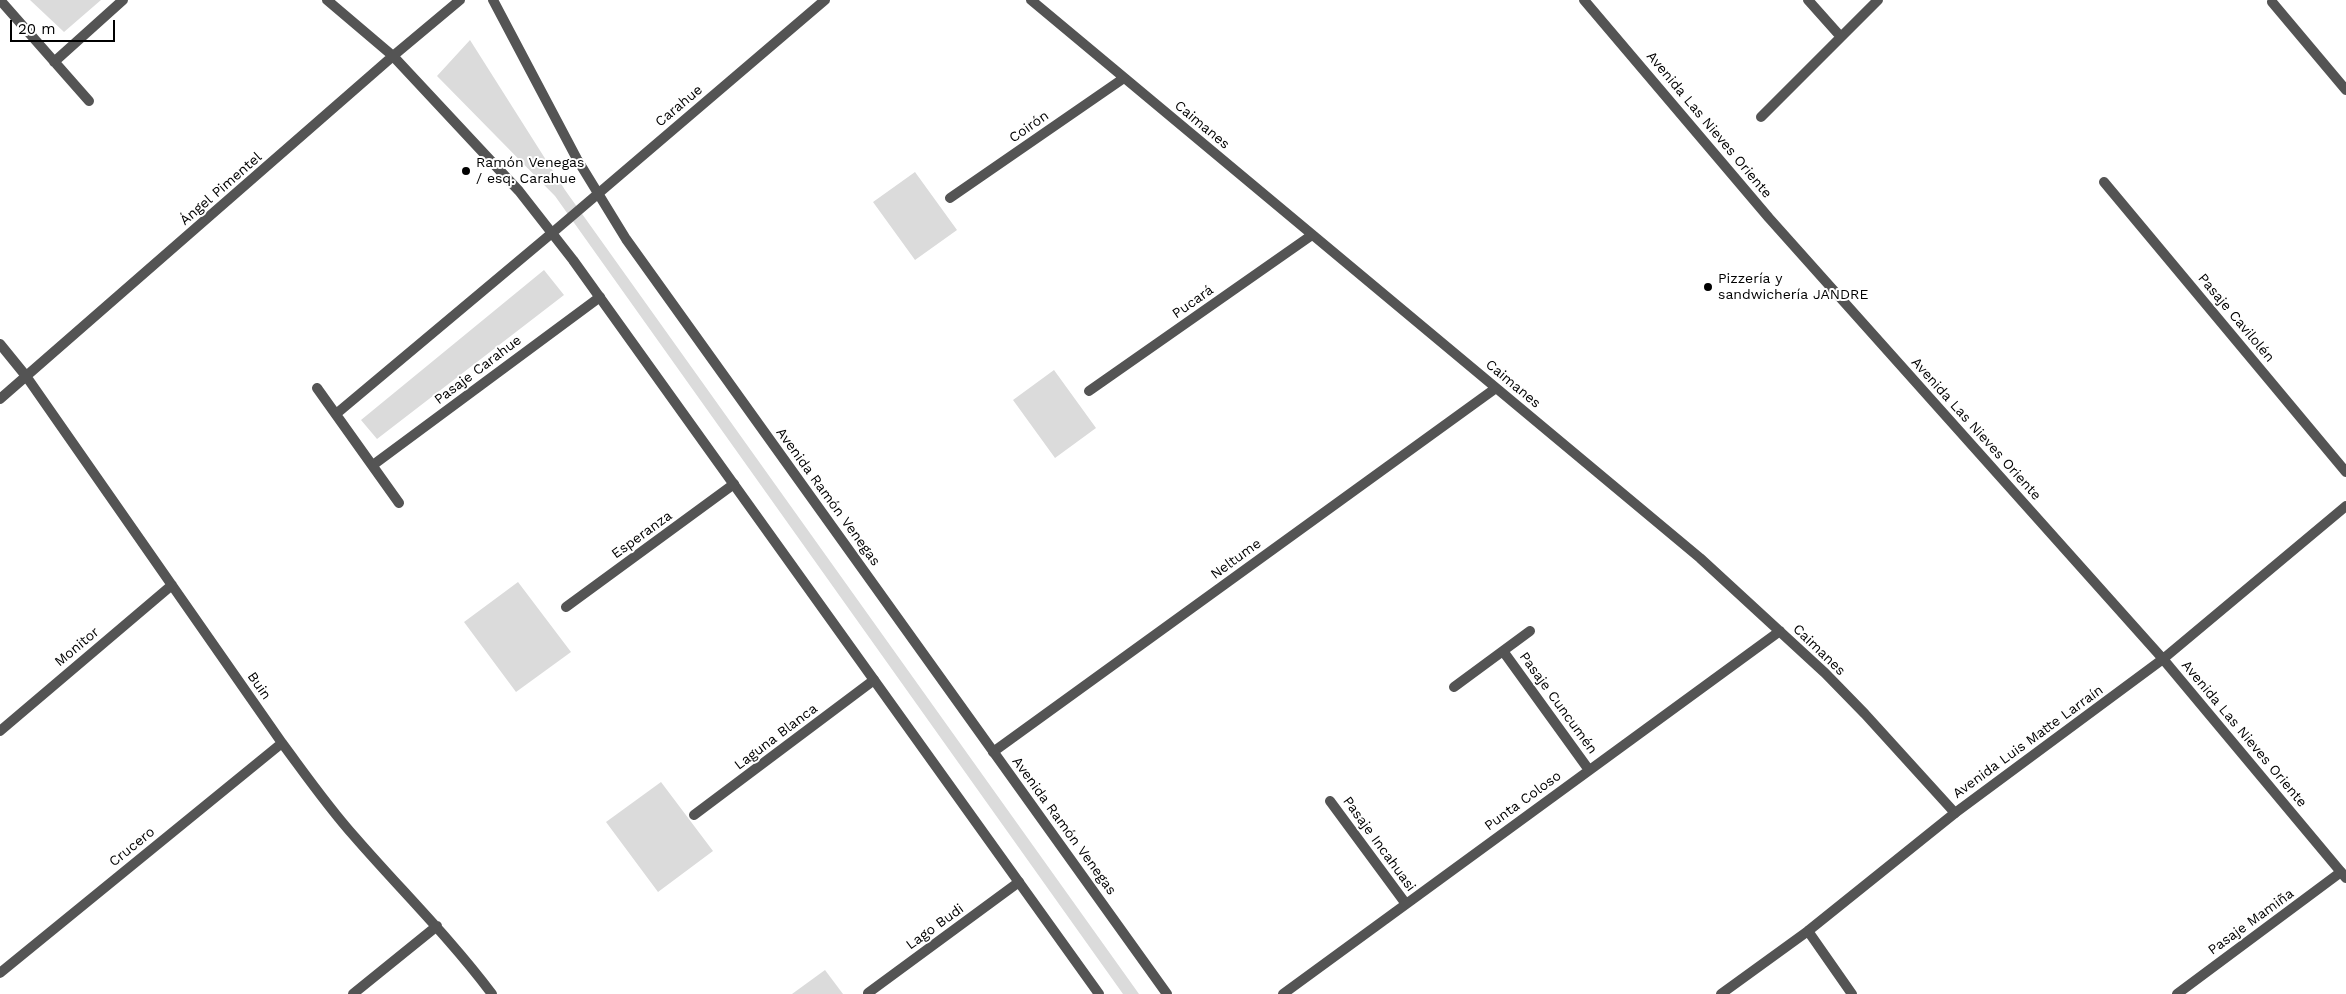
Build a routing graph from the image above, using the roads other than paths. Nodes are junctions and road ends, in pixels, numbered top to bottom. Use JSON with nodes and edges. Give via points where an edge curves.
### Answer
{"nodes":[{"id":1,"x":0,"y":0,"type":"edge"},
{"id":2,"x":122,"y":0,"type":"edge"},
{"id":3,"x":327,"y":0,"type":"edge"},
{"id":4,"x":460,"y":0,"type":"edge"},
{"id":5,"x":493,"y":0,"type":"edge"},
{"id":6,"x":825,"y":0,"type":"edge"},
{"id":7,"x":1031,"y":0,"type":"edge"},
{"id":8,"x":1584,"y":0,"type":"edge"},
{"id":9,"x":1808,"y":0,"type":"edge"},
{"id":10,"x":1878,"y":0,"type":"edge"},
{"id":11,"x":2272,"y":2,"type":"dead end"},
{"id":12,"x":1841,"y":37,"type":"junction"},
{"id":13,"x":393,"y":56,"type":"junction"},
{"id":14,"x":54,"y":62,"type":"junction"},
{"id":15,"x":1124,"y":78,"type":"junction"},
{"id":16,"x":2346,"y":90,"type":"edge"},
{"id":17,"x":89,"y":101,"type":"dead end"},
{"id":18,"x":1761,"y":117,"type":"dead end"},
{"id":19,"x":2104,"y":182,"type":"dead end"},
{"id":20,"x":597,"y":194,"type":"junction"},
{"id":21,"x":950,"y":198,"type":"dead end"},
{"id":22,"x":552,"y":233,"type":"junction"},
{"id":23,"x":1312,"y":235,"type":"junction"},
{"id":24,"x":600,"y":297,"type":"junction"},
{"id":25,"x":0,"y":344,"type":"edge"},
{"id":26,"x":26,"y":376,"type":"junction"},
{"id":27,"x":317,"y":388,"type":"dead end"},
{"id":28,"x":1496,"y":388,"type":"junction"},
{"id":29,"x":1088,"y":391,"type":"dead end"},
{"id":30,"x":0,"y":399,"type":"edge"},
{"id":31,"x":336,"y":414,"type":"junction"},
{"id":32,"x":373,"y":465,"type":"junction"},
{"id":33,"x":2346,"y":472,"type":"edge"},
{"id":34,"x":734,"y":484,"type":"junction"},
{"id":35,"x":399,"y":503,"type":"dead end"},
{"id":36,"x":2346,"y":506,"type":"edge"},
{"id":37,"x":172,"y":585,"type":"junction"},
{"id":38,"x":566,"y":607,"type":"dead end"},
{"id":39,"x":1530,"y":631,"type":"dead end"},
{"id":40,"x":1780,"y":631,"type":"junction"},
{"id":41,"x":1504,"y":651,"type":"junction"},
{"id":42,"x":2163,"y":659,"type":"junction"},
{"id":43,"x":874,"y":680,"type":"junction"},
{"id":44,"x":1454,"y":687,"type":"dead end"},
{"id":45,"x":0,"y":731,"type":"edge"},
{"id":46,"x":282,"y":743,"type":"junction"},
{"id":47,"x":993,"y":752,"type":"junction"},
{"id":48,"x":1589,"y":770,"type":"junction"},
{"id":49,"x":1330,"y":801,"type":"dead end"},
{"id":50,"x":1955,"y":813,"type":"junction"},
{"id":51,"x":694,"y":815,"type":"dead end"},
{"id":52,"x":2344,"y":875,"type":"edge"},
{"id":53,"x":1019,"y":882,"type":"junction"},
{"id":54,"x":1406,"y":904,"type":"junction"},
{"id":55,"x":437,"y":926,"type":"junction"},
{"id":56,"x":1808,"y":931,"type":"junction"},
{"id":57,"x":0,"y":973,"type":"edge"},
{"id":58,"x":868,"y":993,"type":"edge"},
{"id":59,"x":353,"y":994,"type":"edge"},
{"id":60,"x":492,"y":994,"type":"edge"},
{"id":61,"x":1098,"y":994,"type":"edge"},
{"id":62,"x":1167,"y":994,"type":"edge"},
{"id":63,"x":1283,"y":994,"type":"edge"},
{"id":64,"x":1722,"y":994,"type":"edge"},
{"id":65,"x":1852,"y":994,"type":"edge"},
{"id":66,"x":2177,"y":994,"type":"edge"}],
"edges":[{"from":1,"to":14,"type":"street"},
{"from":2,"to":14,"type":"street"},
{"from":3,"to":13,"type":"street"},
{"from":4,"to":13,"type":"street","name":"Ángel Pimentel"},
{"from":5,"to":20,"type":"street","name":"Avenida Ramón Venegas"},
{"from":6,"to":20,"type":"street","name":"Carahue"},
{"from":7,"to":15,"type":"street","name":"Caimanes"},
{"from":8,"to":42,"type":"street","name":"Avenida Las Nieves Oriente","via":[[1769,218]]},
{"from":9,"to":12,"type":"street"},
{"from":10,"to":12,"type":"street"},
{"from":11,"to":16,"type":"street"},
{"from":12,"to":18,"type":"street"},
{"from":13,"to":22,"type":"street","via":[[489,158]]},
{"from":13,"to":26,"type":"street","name":"Ángel Pimentel"},
{"from":14,"to":17,"type":"street"},
{"from":15,"to":21,"type":"street","name":"Coirón"},
{"from":15,"to":23,"type":"street","name":"Caimanes"},
{"from":19,"to":33,"type":"street","name":"Pasaje Cavilolén"},
{"from":20,"to":22,"type":"street","name":"Carahue"},
{"from":20,"to":47,"type":"street","name":"Avenida Ramón Venegas"},
{"from":22,"to":24,"type":"street"},
{"from":22,"to":31,"type":"street"},
{"from":23,"to":28,"type":"street","name":"Caimanes"},
{"from":23,"to":29,"type":"street","name":"Pucará"},
{"from":24,"to":32,"type":"street","name":"Pasaje Carahue"},
{"from":24,"to":34,"type":"street"},
{"from":25,"to":26,"type":"street","name":"Buin"},
{"from":26,"to":30,"type":"street","name":"Ángel Pimentel"},
{"from":26,"to":37,"type":"street","name":"Buin"},
{"from":27,"to":31,"type":"street"},
{"from":28,"to":40,"type":"street","name":"Caimanes","via":[[1700,558]]},
{"from":28,"to":47,"type":"street","name":"Neltume"},
{"from":31,"to":32,"type":"street"},
{"from":32,"to":35,"type":"street"},
{"from":34,"to":38,"type":"street","name":"Esperanza"},
{"from":34,"to":43,"type":"street"},
{"from":36,"to":42,"type":"street","name":"Avenida Luis Matte Larraín"},
{"from":37,"to":45,"type":"street","name":"Monitor"},
{"from":37,"to":46,"type":"street","name":"Buin"},
{"from":39,"to":41,"type":"street","name":"Pasaje Cuncumén"},
{"from":40,"to":48,"type":"street","name":"Punta Coloso"},
{"from":40,"to":50,"type":"street","name":"Caimanes","via":[[1866,714]]},
{"from":41,"to":44,"type":"street","name":"Pasaje Cuncumén"},
{"from":41,"to":48,"type":"street","name":"Pasaje Cuncumén"},
{"from":42,"to":50,"type":"street","name":"Avenida Luis Matte Larraín"},
{"from":42,"to":52,"type":"street","name":"Avenida Las Nieves Oriente"},
{"from":43,"to":51,"type":"street","name":"Laguna Blanca"},
{"from":43,"to":53,"type":"street"},
{"from":46,"to":55,"type":"street","name":"Buin","via":[[353,835]]},
{"from":46,"to":57,"type":"street","name":"Crucero"},
{"from":47,"to":62,"type":"street","name":"Avenida Ramón Venegas"},
{"from":48,"to":54,"type":"street","name":"Punta Coloso"},
{"from":49,"to":54,"type":"street","name":"Pasaje Incahuasi"},
{"from":50,"to":56,"type":"street","name":"Avenida Luis Matte Larraín"},
{"from":52,"to":66,"type":"street","name":"Pasaje Mamiña"},
{"from":53,"to":58,"type":"street","name":"Lago Budi"},
{"from":53,"to":61,"type":"street"},
{"from":54,"to":63,"type":"street","name":"Punta Coloso"},
{"from":55,"to":59,"type":"street"},
{"from":55,"to":60,"type":"street","name":"Buin"},
{"from":56,"to":64,"type":"street","name":"Avenida Luis Matte Larraín"},
{"from":56,"to":65,"type":"street"}]}
